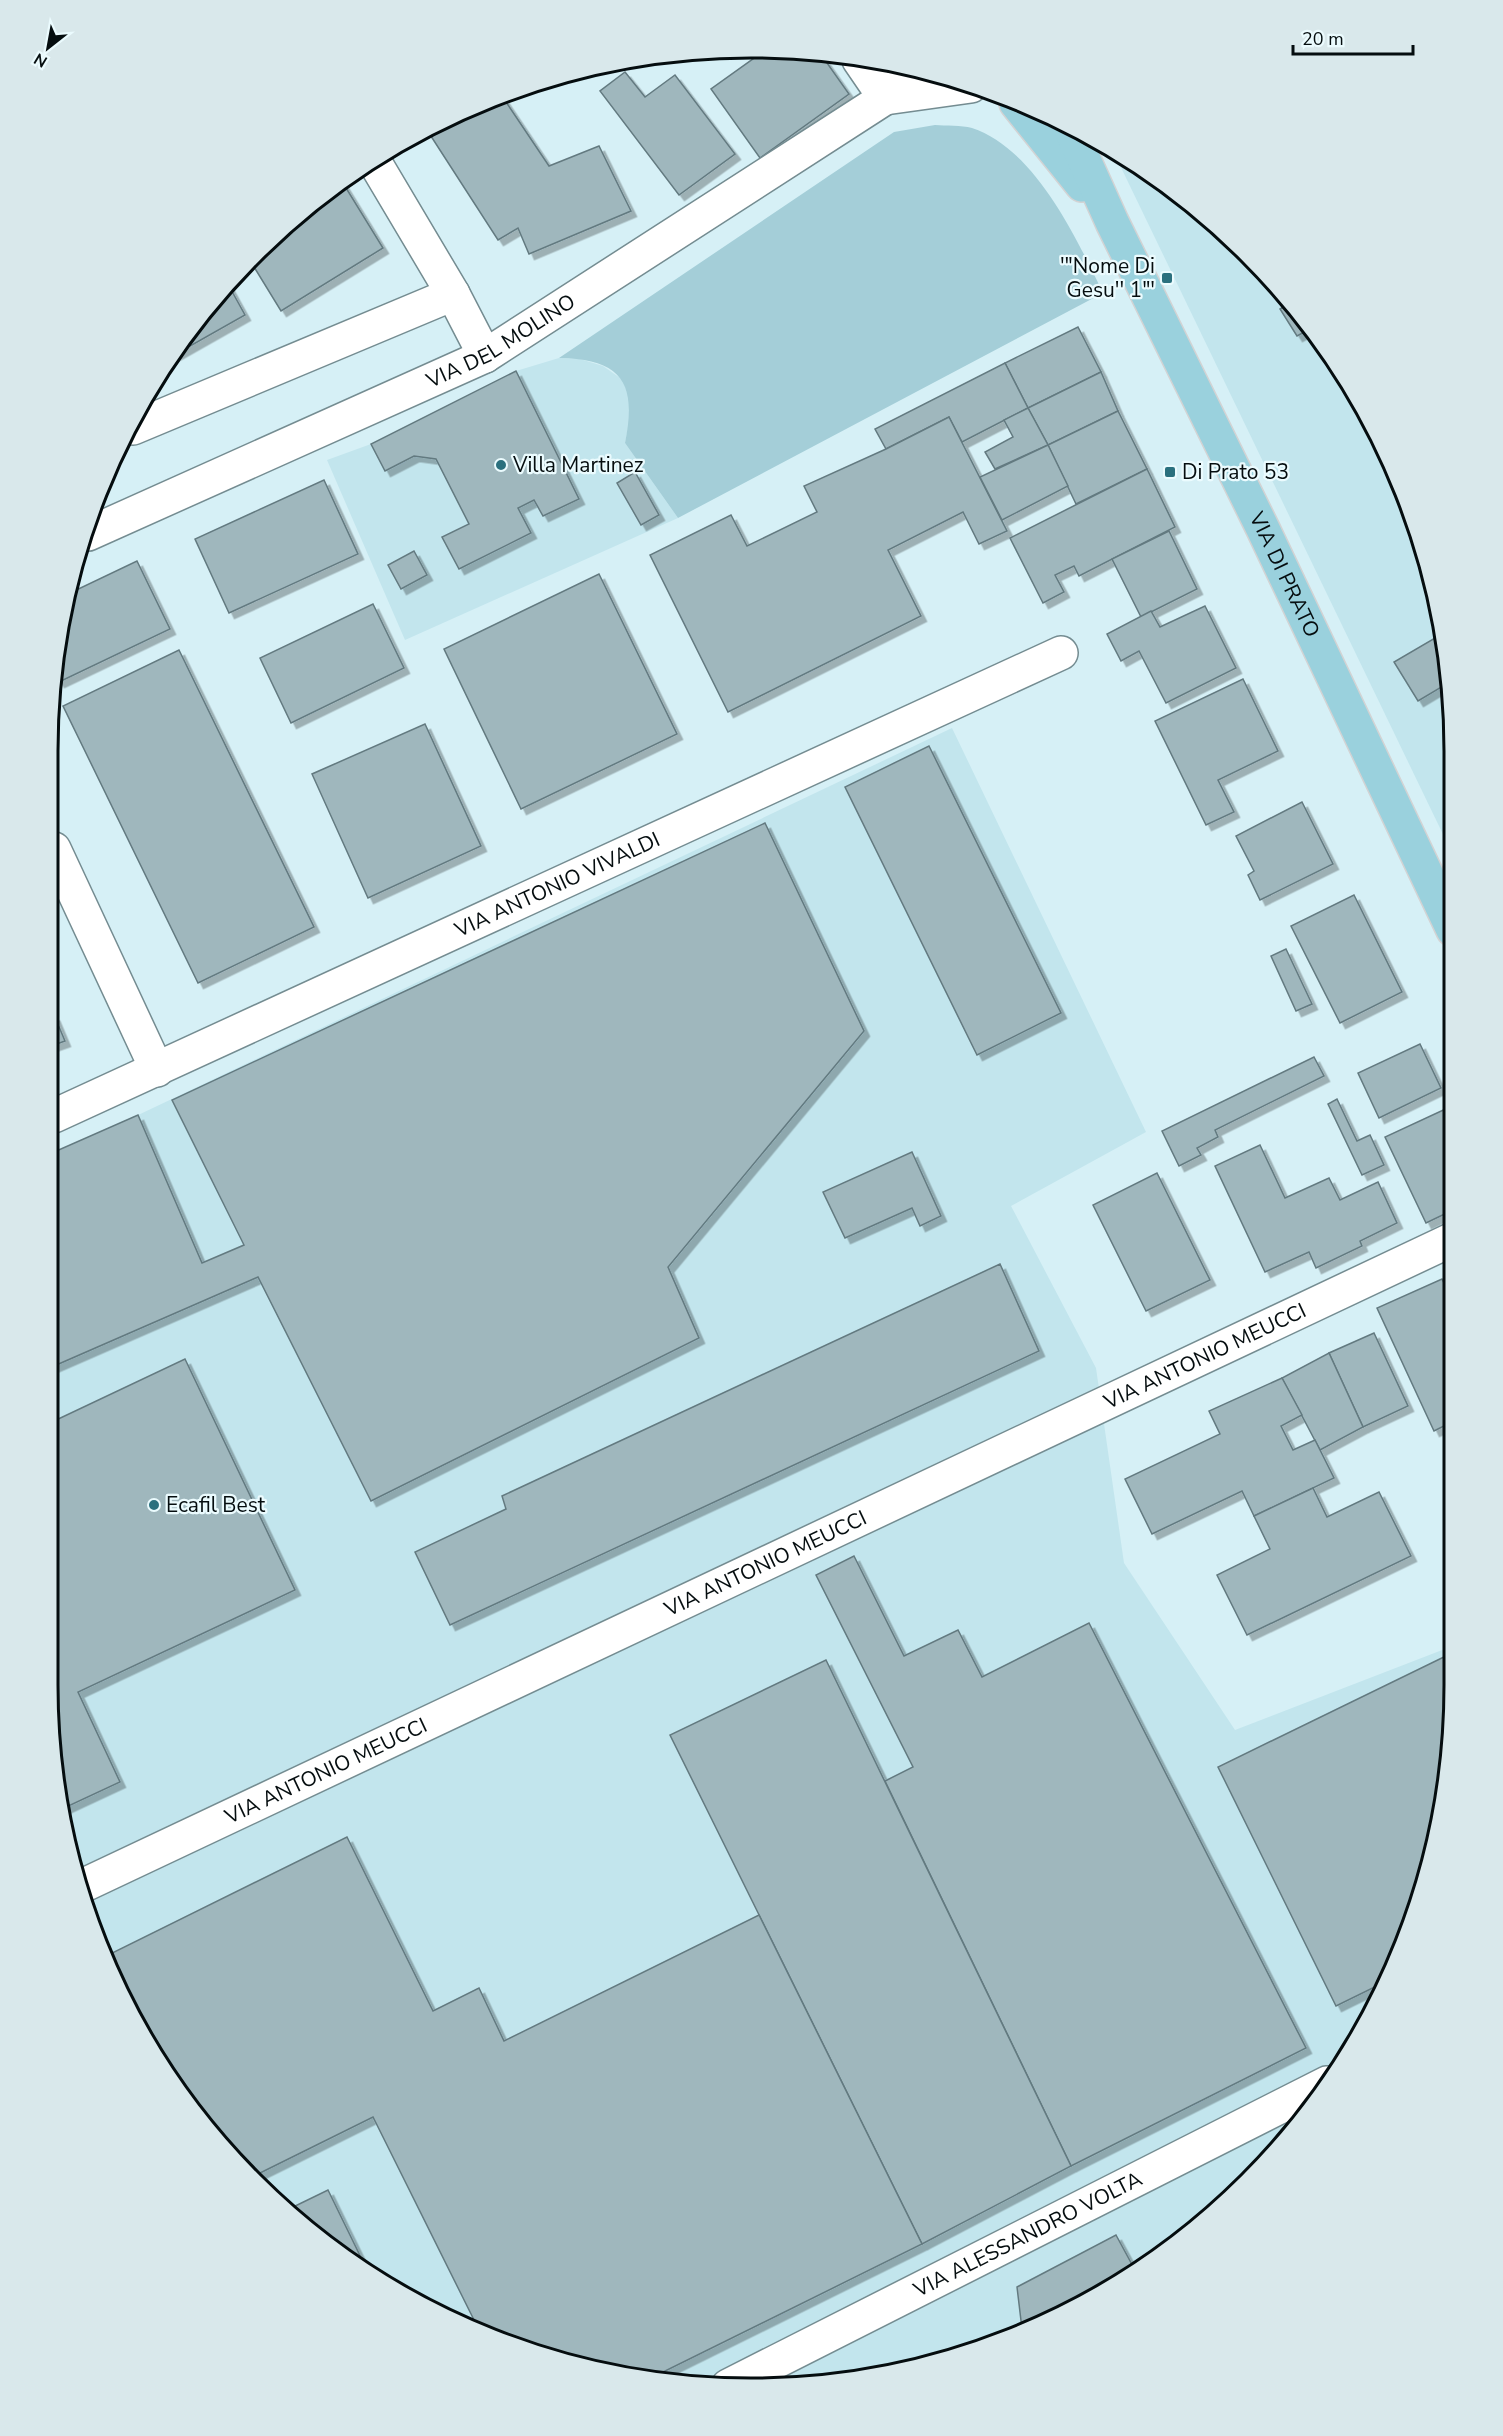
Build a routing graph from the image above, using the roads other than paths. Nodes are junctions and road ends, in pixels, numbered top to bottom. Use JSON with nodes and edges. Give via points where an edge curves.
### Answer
{"nodes":[{"id":1,"x":864,"y":68,"type":"edge"},
{"id":2,"x":908,"y":77,"type":"edge"},
{"id":3,"x":953,"y":89,"type":"edge"},
{"id":4,"x":885,"y":98,"type":"junction"},
{"id":5,"x":1026,"y":115,"type":"edge"},
{"id":6,"x":1075,"y":139,"type":"edge"},
{"id":7,"x":378,"y":167,"type":"edge"},
{"id":8,"x":1112,"y":222,"type":"junction"},
{"id":9,"x":453,"y":294,"type":"junction"},
{"id":10,"x":485,"y":356,"type":"junction"},
{"id":11,"x":141,"y":425,"type":"edge"},
{"id":12,"x":94,"y":531,"type":"edge"},
{"id":13,"x":1061,"y":653,"type":"dead end"},
{"id":14,"x":58,"y":858,"type":"edge"},
{"id":15,"x":1444,"y":911,"type":"edge"},
{"id":16,"x":157,"y":1070,"type":"junction"},
{"id":17,"x":58,"y":1114,"type":"edge"},
{"id":18,"x":1444,"y":1243,"type":"edge"},
{"id":19,"x":88,"y":1883,"type":"edge"},
{"id":20,"x":1313,"y":2090,"type":"edge"},
{"id":21,"x":744,"y":2378,"type":"edge"}],
"edges":[{"from":1,"to":4,"type":"street"},
{"from":2,"to":4,"type":"street","name":"VIA DEL MOLINO"},
{"from":3,"to":4,"type":"street","name":"VIA DEL MOLINO"},
{"from":4,"to":10,"type":"street","name":"VIA DEL MOLINO"},
{"from":5,"to":8,"type":"main road","name":"VIA DI PRATO"},
{"from":6,"to":8,"type":"main road","name":"VIA DI PRATO"},
{"from":7,"to":9,"type":"street"},
{"from":8,"to":15,"type":"main road","name":"VIA DI PRATO"},
{"from":9,"to":10,"type":"street"},
{"from":9,"to":11,"type":"street"},
{"from":10,"to":12,"type":"street","name":"VIA DEL MOLINO"},
{"from":13,"to":16,"type":"street","name":"VIA ANTONIO VIVALDI"},
{"from":14,"to":16,"type":"street"},
{"from":16,"to":17,"type":"street","name":"VIA ANTONIO VIVALDI"},
{"from":18,"to":19,"type":"street","name":"VIA ANTONIO MEUCCI"},
{"from":20,"to":21,"type":"street","name":"VIA ALESSANDRO VOLTA"}]}
